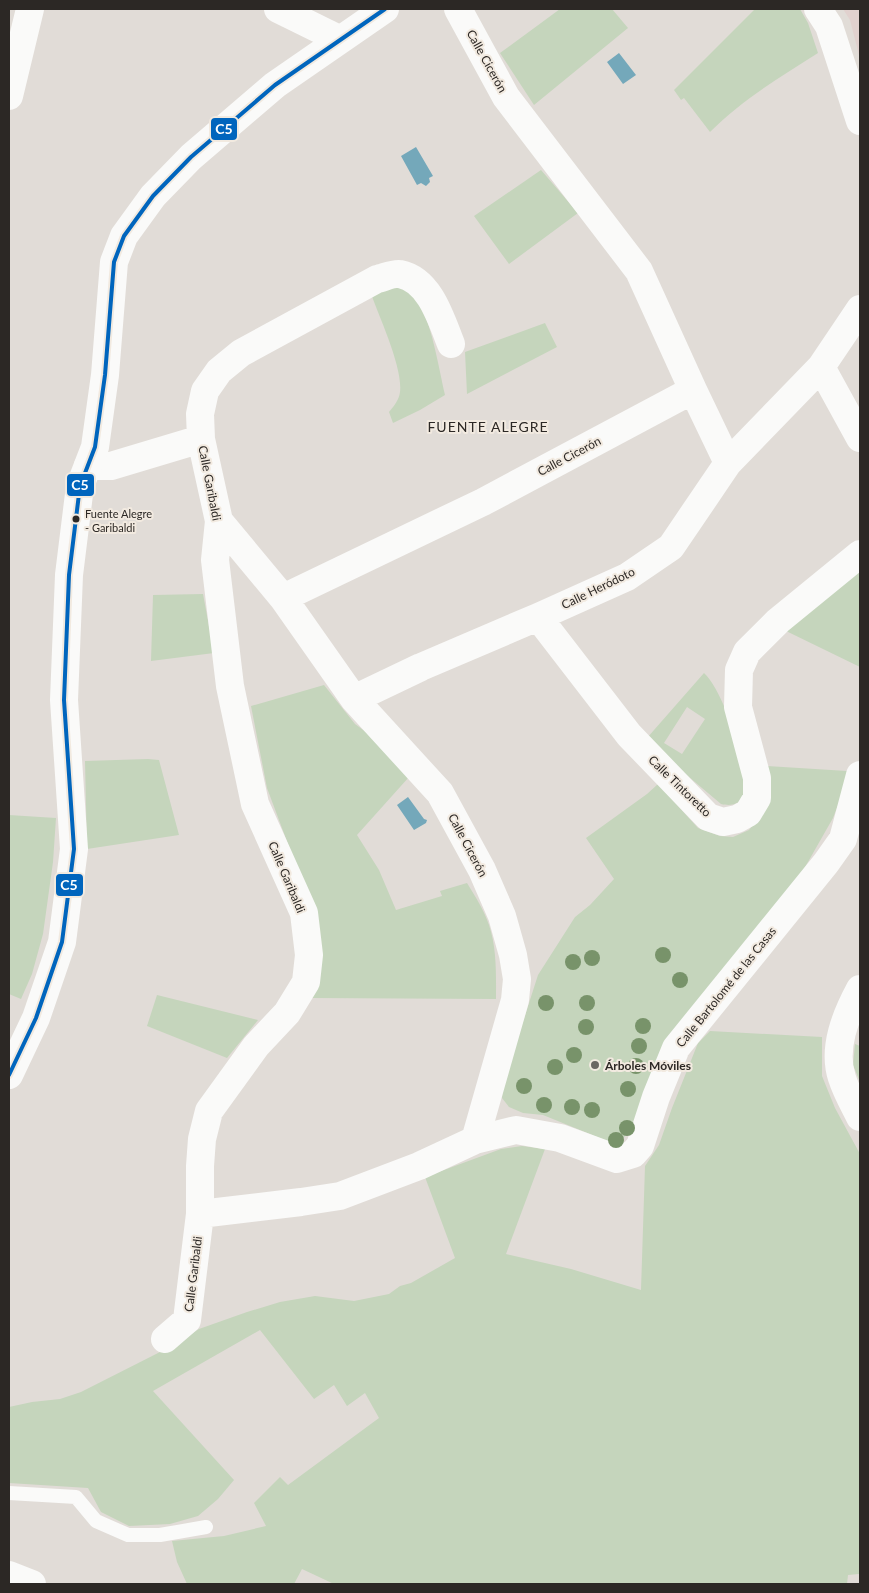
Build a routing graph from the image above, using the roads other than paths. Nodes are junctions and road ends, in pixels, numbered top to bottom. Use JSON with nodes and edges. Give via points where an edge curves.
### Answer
{"nodes":[{"id":1,"x":30,"y":9,"type":"edge"},
{"id":2,"x":278,"y":9,"type":"edge"},
{"id":3,"x":385,"y":9,"type":"edge"},
{"id":4,"x":458,"y":9,"type":"edge"},
{"id":5,"x":818,"y":9,"type":"edge"},
{"id":6,"x":339,"y":39,"type":"junction"},
{"id":7,"x":9,"y":96,"type":"edge"},
{"id":8,"x":860,"y":121,"type":"edge"},
{"id":9,"x":860,"y":309,"type":"edge"},
{"id":10,"x":451,"y":344,"type":"dead end"},
{"id":11,"x":820,"y":367,"type":"junction"},
{"id":12,"x":693,"y":390,"type":"junction"},
{"id":13,"x":860,"y":438,"type":"edge"},
{"id":14,"x":201,"y":439,"type":"junction"},
{"id":15,"x":728,"y":463,"type":"junction"},
{"id":16,"x":88,"y":466,"type":"junction"},
{"id":17,"x":219,"y":521,"type":"junction"},
{"id":18,"x":860,"y":554,"type":"edge"},
{"id":19,"x":283,"y":598,"type":"junction"},
{"id":20,"x":538,"y":617,"type":"junction"},
{"id":21,"x":354,"y":699,"type":"junction"},
{"id":22,"x":860,"y":775,"type":"edge"},
{"id":23,"x":852,"y":838,"type":"edge"},
{"id":24,"x":860,"y":989,"type":"edge"},
{"id":25,"x":9,"y":1075,"type":"edge"},
{"id":26,"x":860,"y":1117,"type":"edge"},
{"id":27,"x":476,"y":1140,"type":"junction"},
{"id":28,"x":200,"y":1214,"type":"junction"},
{"id":29,"x":166,"y":1339,"type":"dead end"},
{"id":30,"x":9,"y":1493,"type":"edge"},
{"id":31,"x":206,"y":1527,"type":"dead end"},
{"id":32,"x":9,"y":1575,"type":"edge"},
{"id":33,"x":32,"y":1584,"type":"edge"}],
"edges":[{"from":1,"to":7,"type":"street"},
{"from":2,"to":6,"type":"street"},
{"from":3,"to":6,"type":"street"},
{"from":4,"to":12,"type":"street","name":"Calle Cicerón","via":[[506,98],[639,271]]},
{"from":5,"to":8,"type":"street","via":[[829,26]]},
{"from":6,"to":16,"type":"street","via":[[274,85],[191,157],[153,196],[124,236],[114,262],[105,375],[95,447]]},
{"from":9,"to":11,"type":"street","name":"Calle Heródoto"},
{"from":10,"to":14,"type":"street","name":"Calle Garibaldi","via":[[435,306],[418,283],[399,274],[377,279],[241,353],[219,371],[205,391],[200,414]]},
{"from":11,"to":13,"type":"street"},
{"from":11,"to":15,"type":"street","name":"Calle Heródoto"},
{"from":12,"to":15,"type":"street","name":"Calle Cicerón"},
{"from":12,"to":19,"type":"street","name":"Calle Cicerón","via":[[483,502]]},
{"from":14,"to":16,"type":"street","name":"Calle Garibaldi","via":[[111,466]]},
{"from":14,"to":17,"type":"street","name":"Calle Garibaldi"},
{"from":15,"to":20,"type":"street","name":"Calle Heródoto","via":[[671,547],[627,577]]},
{"from":16,"to":25,"type":"street","via":[[80,486],[68,575],[64,700],[74,850],[64,932],[36,1018]]},
{"from":17,"to":19,"type":"street","name":"Calle Cicerón"},
{"from":17,"to":28,"type":"street","name":"Calle Garibaldi","via":[[215,560],[230,686],[255,804],[304,913],[309,955],[306,982],[287,1013],[256,1046],[209,1111],[202,1139]]},
{"from":18,"to":20,"type":"street","name":"Calle Tintoretto","via":[[778,621],[747,652],[739,670],[738,707],[757,778],[758,798],[748,813],[723,822],[708,817],[630,735]]},
{"from":19,"to":21,"type":"street","name":"Calle Cicerón"},
{"from":20,"to":21,"type":"street","name":"Calle Heródoto"},
{"from":21,"to":27,"type":"street","name":"Calle Cicerón","via":[[440,793],[482,870],[502,916],[513,955],[517,979],[515,1000]]},
{"from":22,"to":23,"type":"street","name":"Calle Bartolomé de las Casas"},
{"from":23,"to":27,"type":"street","name":"Calle Bartolomé de las Casas","via":[[826,864],[676,1048],[640,1146],[633,1154],[617,1159],[560,1138],[516,1130]]},
{"from":24,"to":26,"type":"street","via":[[848,1010],[839,1056],[842,1078]]},
{"from":27,"to":28,"type":"street","name":"Calle Bartolomé de las Casas","via":[[340,1196]]},
{"from":28,"to":29,"type":"street","name":"Calle Garibaldi","via":[[187,1320]]},
{"from":30,"to":31,"type":"lane","via":[[76,1497],[96,1521],[128,1535],[160,1535]]},
{"from":32,"to":33,"type":"street"}]}
